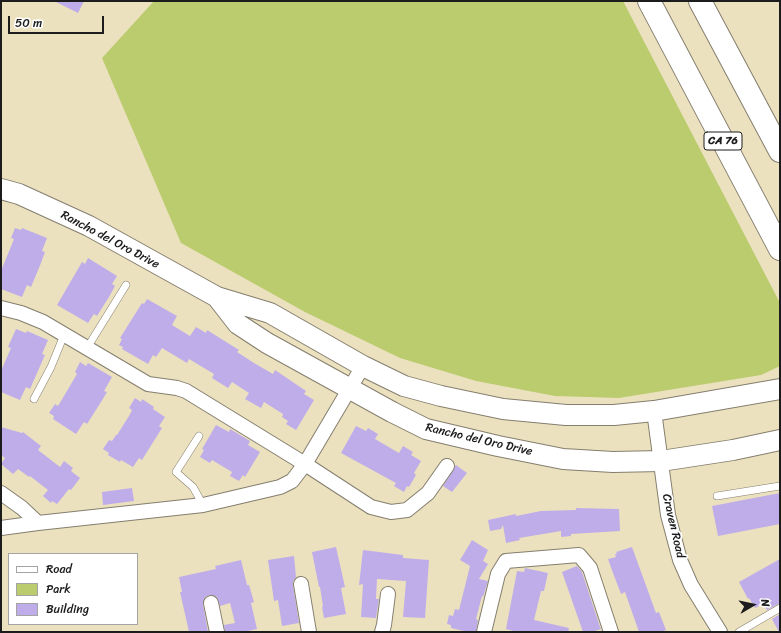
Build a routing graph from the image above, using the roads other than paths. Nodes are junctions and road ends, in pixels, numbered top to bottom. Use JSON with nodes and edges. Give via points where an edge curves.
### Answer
{"nodes":[{"id":1,"x":649,"y":1,"type":"edge"},
{"id":2,"x":700,"y":1,"type":"edge"},
{"id":3,"x":780,"y":150,"type":"edge"},
{"id":4,"x":1,"y":189,"type":"edge"},
{"id":5,"x":780,"y":249,"type":"edge"},
{"id":6,"x":126,"y":285,"type":"dead end"},
{"id":7,"x":216,"y":297,"type":"junction"},
{"id":8,"x":1,"y":308,"type":"edge"},
{"id":9,"x":64,"y":335,"type":"junction"},
{"id":10,"x":87,"y":348,"type":"junction"},
{"id":11,"x":363,"y":366,"type":"junction"},
{"id":12,"x":349,"y":388,"type":"junction"},
{"id":13,"x":780,"y":388,"type":"edge"},
{"id":14,"x":34,"y":399,"type":"dead end"},
{"id":15,"x":654,"y":411,"type":"junction"},
{"id":16,"x":199,"y":436,"type":"dead end"},
{"id":17,"x":780,"y":440,"type":"edge"},
{"id":18,"x":662,"y":461,"type":"junction"},
{"id":19,"x":305,"y":464,"type":"junction"},
{"id":20,"x":447,"y":466,"type":"dead end"},
{"id":21,"x":780,"y":486,"type":"edge"},
{"id":22,"x":1,"y":493,"type":"edge"},
{"id":23,"x":717,"y":496,"type":"dead end"},
{"id":24,"x":203,"y":505,"type":"junction"},
{"id":25,"x":38,"y":523,"type":"junction"},
{"id":26,"x":1,"y":528,"type":"edge"},
{"id":27,"x":301,"y":584,"type":"dead end"},
{"id":28,"x":388,"y":594,"type":"dead end"},
{"id":29,"x":211,"y":603,"type":"dead end"},
{"id":30,"x":780,"y":608,"type":"edge"},
{"id":31,"x":217,"y":632,"type":"edge"},
{"id":32,"x":309,"y":632,"type":"edge"},
{"id":33,"x":382,"y":632,"type":"edge"},
{"id":34,"x":484,"y":632,"type":"edge"},
{"id":35,"x":611,"y":632,"type":"edge"},
{"id":36,"x":720,"y":632,"type":"edge"},
{"id":37,"x":739,"y":632,"type":"edge"}],
"edges":[{"from":1,"to":5,"type":"highway","number":"CA 76"},
{"from":2,"to":3,"type":"highway"},
{"from":4,"to":7,"type":"main road","name":"Rancho del Oro Drive","via":[[19,194],[89,226]]},
{"from":6,"to":10,"type":"lane"},
{"from":7,"to":11,"type":"main road","name":"Rancho del Oro Drive","via":[[270,313]]},
{"from":7,"to":12,"type":"main road","name":"Rancho del Oro Drive","via":[[238,324]]},
{"from":8,"to":9,"type":"street","via":[[33,317]]},
{"from":9,"to":10,"type":"street"},
{"from":9,"to":14,"type":"lane"},
{"from":10,"to":19,"type":"street","via":[[148,384],[186,391]]},
{"from":11,"to":12,"type":"street"},
{"from":11,"to":15,"type":"main road","name":"Rancho del Oro Drive","via":[[404,386],[503,409],[566,415],[614,415]]},
{"from":12,"to":18,"type":"main road","name":"Rancho del Oro Drive","via":[[426,429],[498,446],[563,459]]},
{"from":12,"to":19,"type":"street"},
{"from":13,"to":15,"type":"main road","name":"Rancho del Oro Drive"},
{"from":15,"to":18,"type":"street","name":"Craven Road"},
{"from":16,"to":24,"type":"lane","via":[[176,472],[193,487]]},
{"from":17,"to":18,"type":"main road","name":"Rancho del Oro Drive"},
{"from":18,"to":36,"type":"street","name":"Craven Road","via":[[668,515],[680,560],[691,585]]},
{"from":19,"to":20,"type":"street","via":[[371,507],[391,512],[407,510],[428,492]]},
{"from":19,"to":24,"type":"street","via":[[292,481],[280,487]]},
{"from":21,"to":23,"type":"lane"},
{"from":22,"to":25,"type":"street"},
{"from":24,"to":25,"type":"street"},
{"from":25,"to":26,"type":"street"},
{"from":27,"to":32,"type":"street"},
{"from":28,"to":33,"type":"street"},
{"from":29,"to":31,"type":"street"},
{"from":30,"to":37,"type":"lane"},
{"from":34,"to":35,"type":"street","via":[[498,574],[506,562],[579,555],[590,568]]}]}
